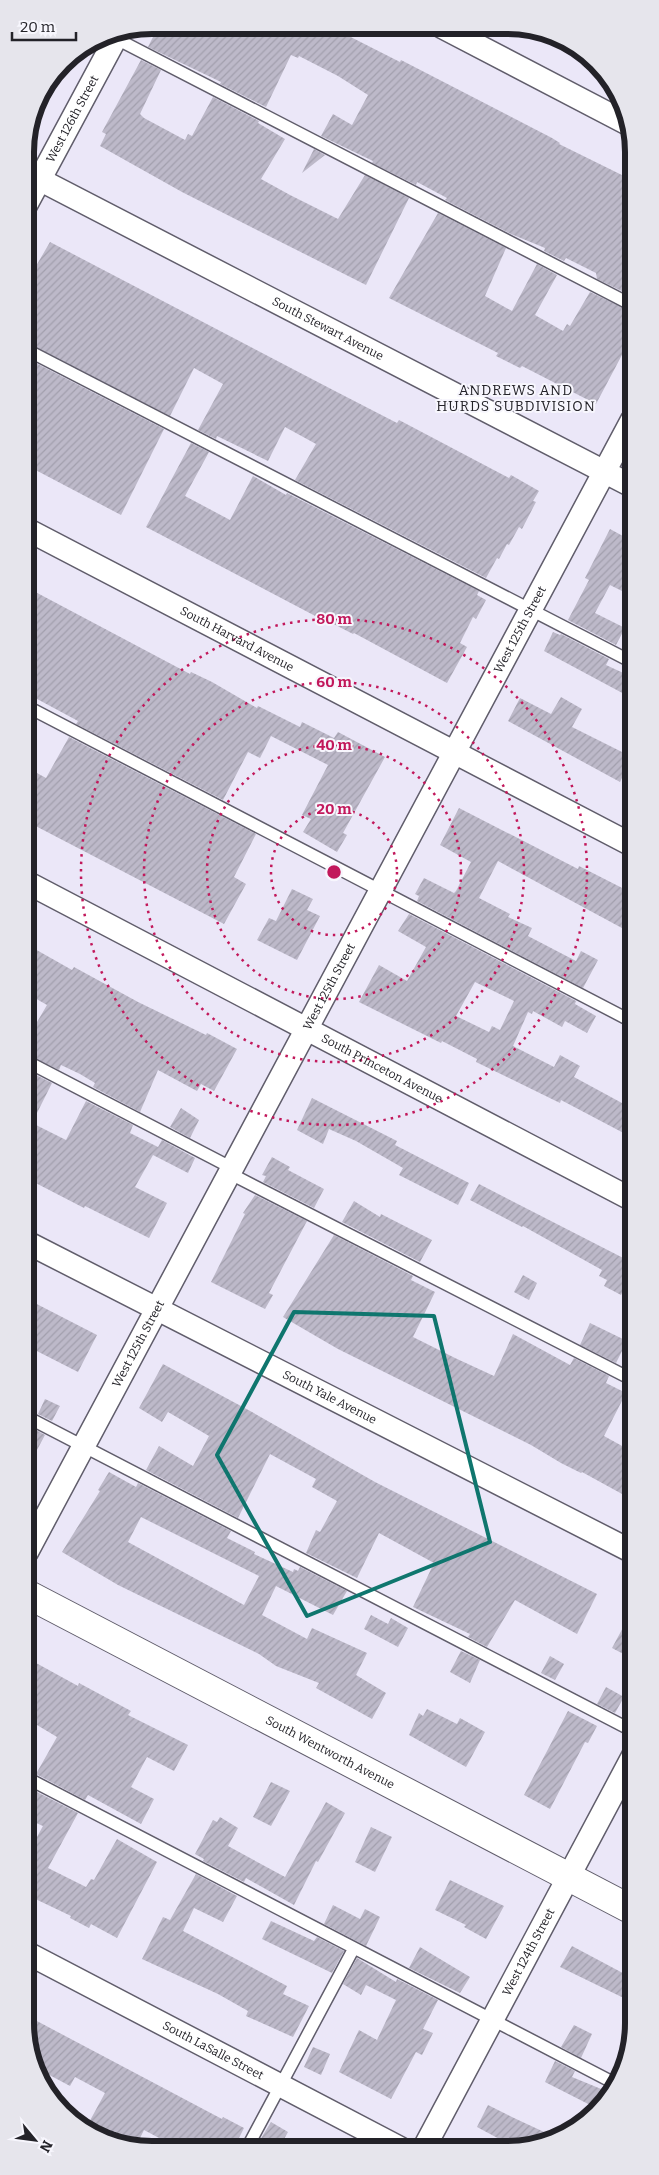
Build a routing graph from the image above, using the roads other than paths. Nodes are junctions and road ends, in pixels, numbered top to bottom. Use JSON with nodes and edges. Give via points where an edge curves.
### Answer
{"nodes":[{"id":1,"x":474,"y":34,"type":"edge"},
{"id":2,"x":121,"y":38,"type":"edge"},
{"id":3,"x":109,"y":42,"type":"edge"},
{"id":4,"x":619,"y":113,"type":"edge"},
{"id":5,"x":34,"y":174,"type":"edge"},
{"id":6,"x":34,"y":177,"type":"edge"},
{"id":7,"x":625,"y":301,"type":"edge"},
{"id":8,"x":34,"y":353,"type":"edge"},
{"id":9,"x":625,"y":433,"type":"edge"},
{"id":10,"x":604,"y":471,"type":"junction"},
{"id":11,"x":625,"y":482,"type":"edge"},
{"id":12,"x":34,"y":533,"type":"edge"},
{"id":13,"x":531,"y":609,"type":"junction"},
{"id":14,"x":625,"y":658,"type":"edge"},
{"id":15,"x":34,"y":710,"type":"edge"},
{"id":16,"x":454,"y":752,"type":"junction"},
{"id":17,"x":625,"y":841,"type":"edge"},
{"id":18,"x":34,"y":886,"type":"edge"},
{"id":19,"x":380,"y":890,"type":"junction"},
{"id":20,"x":625,"y":1018,"type":"edge"},
{"id":21,"x":306,"y":1029,"type":"junction"},
{"id":22,"x":34,"y":1065,"type":"edge"},
{"id":23,"x":231,"y":1170,"type":"junction"},
{"id":24,"x":625,"y":1196,"type":"edge"},
{"id":25,"x":34,"y":1246,"type":"edge"},
{"id":26,"x":157,"y":1310,"type":"junction"},
{"id":27,"x":625,"y":1376,"type":"edge"},
{"id":28,"x":34,"y":1421,"type":"edge"},
{"id":29,"x":83,"y":1447,"type":"junction"},
{"id":30,"x":34,"y":1539,"type":"edge"},
{"id":31,"x":625,"y":1548,"type":"edge"},
{"id":32,"x":34,"y":1598,"type":"edge"},
{"id":33,"x":625,"y":1727,"type":"edge"},
{"id":34,"x":625,"y":1771,"type":"edge"},
{"id":35,"x":34,"y":1782,"type":"edge"},
{"id":36,"x":568,"y":1877,"type":"junction"},
{"id":37,"x":625,"y":1906,"type":"edge"},
{"id":38,"x":354,"y":1948,"type":"junction"},
{"id":39,"x":34,"y":1957,"type":"edge"},
{"id":40,"x":492,"y":2020,"type":"junction"},
{"id":41,"x":610,"y":2081,"type":"edge"},
{"id":42,"x":280,"y":2085,"type":"junction"},
{"id":43,"x":251,"y":2141,"type":"edge"},
{"id":44,"x":387,"y":2141,"type":"edge"},
{"id":45,"x":428,"y":2141,"type":"edge"}],
"edges":[{"from":1,"to":4,"type":"street"},
{"from":2,"to":7,"type":"lane"},
{"from":3,"to":5,"type":"street","name":"West 126th Street"},
{"from":6,"to":10,"type":"street","name":"South Stewart Avenue"},
{"from":8,"to":13,"type":"lane"},
{"from":9,"to":10,"type":"street","name":"West 125th Street"},
{"from":10,"to":11,"type":"street","name":"South Stewart Avenue"},
{"from":10,"to":13,"type":"street","name":"West 125th Street"},
{"from":12,"to":16,"type":"street","name":"South Harvard Avenue"},
{"from":13,"to":14,"type":"lane"},
{"from":13,"to":16,"type":"street","name":"West 125th Street"},
{"from":15,"to":19,"type":"lane"},
{"from":16,"to":17,"type":"street","name":"South Harvard Avenue"},
{"from":16,"to":19,"type":"street","name":"West 125th Street"},
{"from":18,"to":21,"type":"street","name":"South Princeton Avenue"},
{"from":19,"to":20,"type":"lane"},
{"from":19,"to":21,"type":"street","name":"West 125th Street"},
{"from":21,"to":23,"type":"street","name":"West 125th Street"},
{"from":21,"to":24,"type":"street","name":"South Princeton Avenue"},
{"from":22,"to":23,"type":"lane"},
{"from":23,"to":26,"type":"street","name":"West 125th Street"},
{"from":23,"to":27,"type":"lane"},
{"from":25,"to":26,"type":"street","name":"South Yale Avenue"},
{"from":26,"to":29,"type":"street","name":"West 125th Street"},
{"from":26,"to":31,"type":"street","name":"South Yale Avenue"},
{"from":28,"to":29,"type":"lane"},
{"from":29,"to":30,"type":"street","name":"West 125th Street"},
{"from":29,"to":33,"type":"lane"},
{"from":32,"to":36,"type":"street","name":"South Wentworth Avenue"},
{"from":34,"to":36,"type":"street","name":"West 124th Street"},
{"from":35,"to":38,"type":"lane"},
{"from":36,"to":37,"type":"street","name":"South Wentworth Avenue"},
{"from":36,"to":40,"type":"street","name":"West 124th Street"},
{"from":38,"to":40,"type":"lane"},
{"from":38,"to":42,"type":"lane"},
{"from":39,"to":42,"type":"street","name":"South LaSalle Street"},
{"from":40,"to":41,"type":"lane"},
{"from":40,"to":45,"type":"street","name":"West 124th Street"},
{"from":42,"to":43,"type":"lane"},
{"from":42,"to":44,"type":"street","name":"South LaSalle Street"}]}
